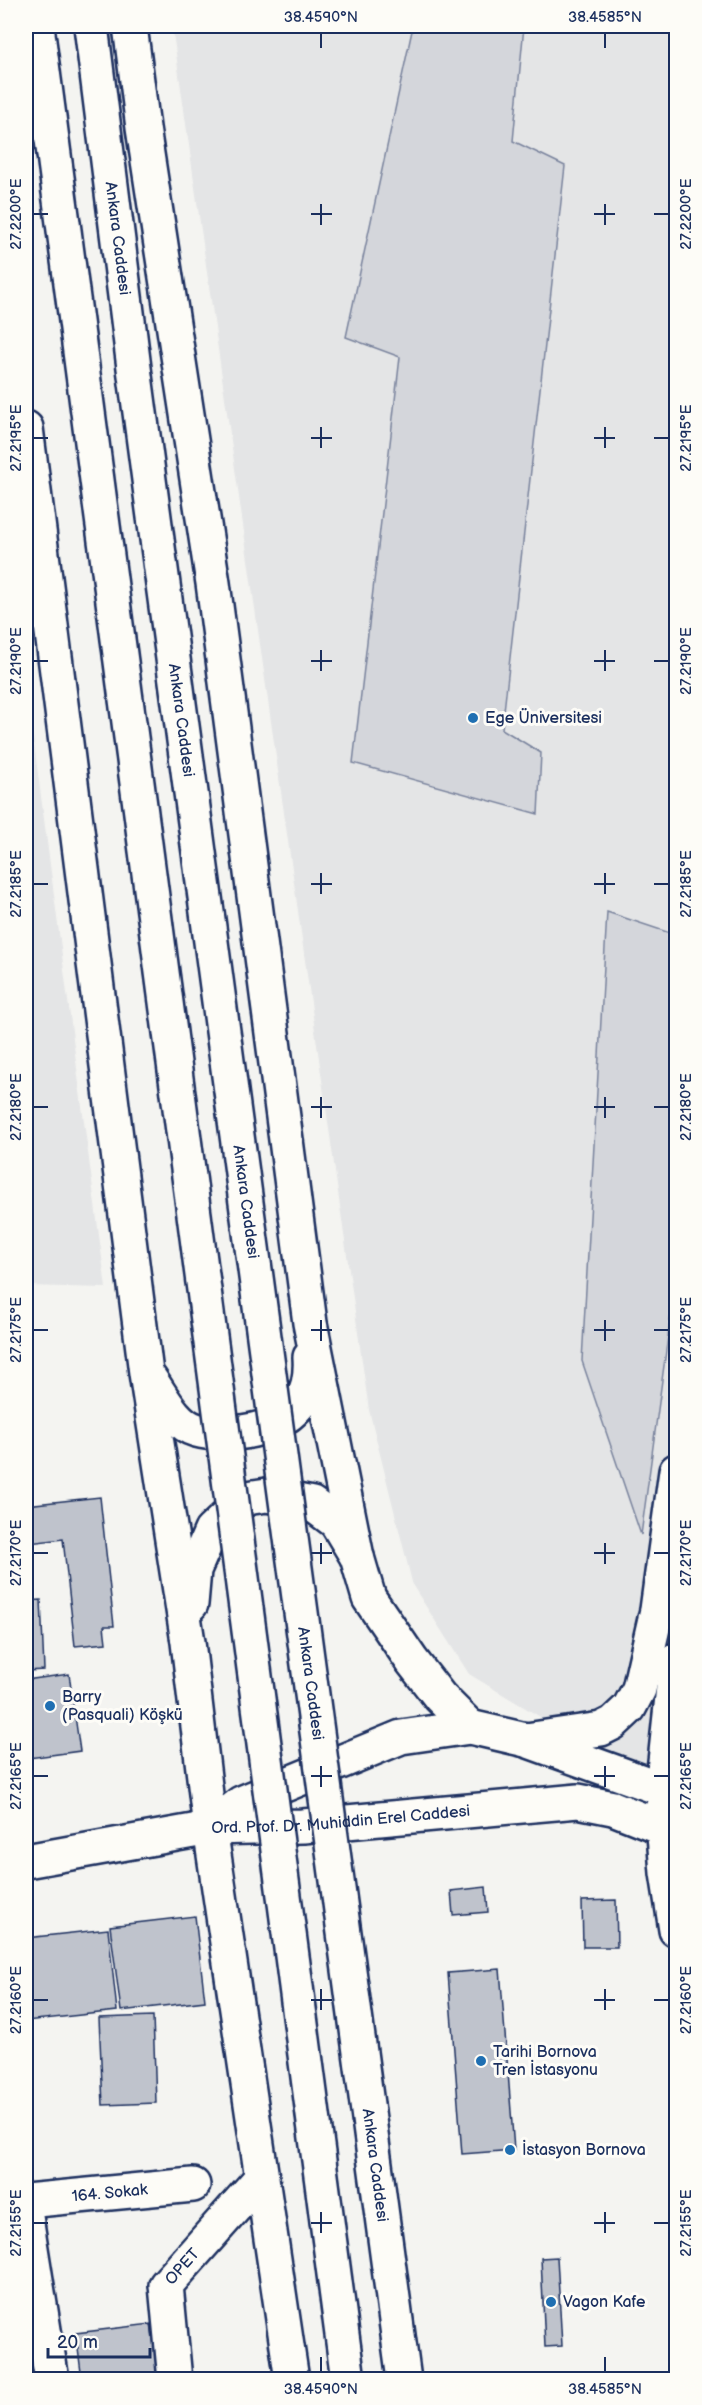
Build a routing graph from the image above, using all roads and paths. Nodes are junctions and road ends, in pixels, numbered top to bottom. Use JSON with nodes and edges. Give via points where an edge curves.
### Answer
{"nodes":[{"id":1,"x":37,"y":26,"type":"edge"},
{"id":2,"x":91,"y":26,"type":"edge"},
{"id":3,"x":130,"y":26,"type":"edge"},
{"id":4,"x":26,"y":428,"type":"edge"},
{"id":5,"x":310,"y":1323,"type":"junction"},
{"id":6,"x":146,"y":1373,"type":"junction"},
{"id":7,"x":676,"y":1472,"type":"edge"},
{"id":8,"x":357,"y":1557,"type":"junction"},
{"id":9,"x":188,"y":1642,"type":"junction"},
{"id":10,"x":676,"y":1660,"type":"edge"},
{"id":11,"x":470,"y":1727,"type":"junction"},
{"id":12,"x":526,"y":1740,"type":"junction"},
{"id":13,"x":669,"y":1792,"type":"edge"},
{"id":14,"x":210,"y":1828,"type":"junction"},
{"id":15,"x":669,"y":1831,"type":"edge"},
{"id":16,"x":26,"y":1861,"type":"edge"},
{"id":17,"x":676,"y":1930,"type":"edge"},
{"id":18,"x":261,"y":2178,"type":"junction"},
{"id":19,"x":193,"y":2185,"type":"dead end"},
{"id":20,"x":26,"y":2202,"type":"edge"},
{"id":21,"x":26,"y":2217,"type":"edge"},
{"id":22,"x":52,"y":2379,"type":"edge"},
{"id":23,"x":175,"y":2379,"type":"edge"},
{"id":24,"x":291,"y":2379,"type":"edge"},
{"id":25,"x":348,"y":2379,"type":"edge"},
{"id":26,"x":404,"y":2379,"type":"edge"}],
"edges":[{"from":1,"to":25,"type":"main road","bridge":true},
{"from":2,"to":26,"type":"main road","name":"Ankara Caddesi","bridge":true},
{"from":3,"to":5,"type":"main road","via":[[213,583]]},
{"from":4,"to":6,"type":"main road"},
{"from":5,"to":6,"type":"main road","via":[[311,1374],[301,1401],[285,1418],[256,1430],[194,1430],[176,1415]]},
{"from":5,"to":8,"type":"main road"},
{"from":6,"to":9,"type":"main road"},
{"from":7,"to":12,"type":"main road","via":[[657,1610],[639,1689],[629,1708],[601,1729]]},
{"from":8,"to":9,"type":"main road","via":[[336,1522],[312,1504],[267,1495],[246,1498],[211,1531],[194,1570]]},
{"from":8,"to":11,"type":"main road","via":[[369,1598],[412,1661]]},
{"from":9,"to":14,"type":"main road"},
{"from":10,"to":13,"type":"main road"},
{"from":11,"to":12,"type":"main road","name":"Ord. Prof. Dr. Muhiddin Erel Caddesi"},
{"from":11,"to":14,"type":"main road","name":"Ord. Prof. Dr. Muhiddin Erel Caddesi","via":[[401,1737],[241,1803]]},
{"from":12,"to":13,"type":"main road","name":"Ord. Prof. Dr. Muhiddin Erel Caddesi"},
{"from":13,"to":15,"type":"main road"},
{"from":14,"to":15,"type":"main road","name":"Ord. Prof. Dr. Muhiddin Erel Caddesi","via":[[303,1826],[578,1800],[613,1808]]},
{"from":14,"to":16,"type":"main road"},
{"from":14,"to":18,"type":"main road"},
{"from":15,"to":17,"type":"main road"},
{"from":18,"to":23,"type":"main road","name":"OPET","via":[[166,2285]]},
{"from":18,"to":24,"type":"main road"},
{"from":19,"to":20,"type":"main road","name":"164. Sokak"},
{"from":21,"to":22,"type":"main road"}]}
